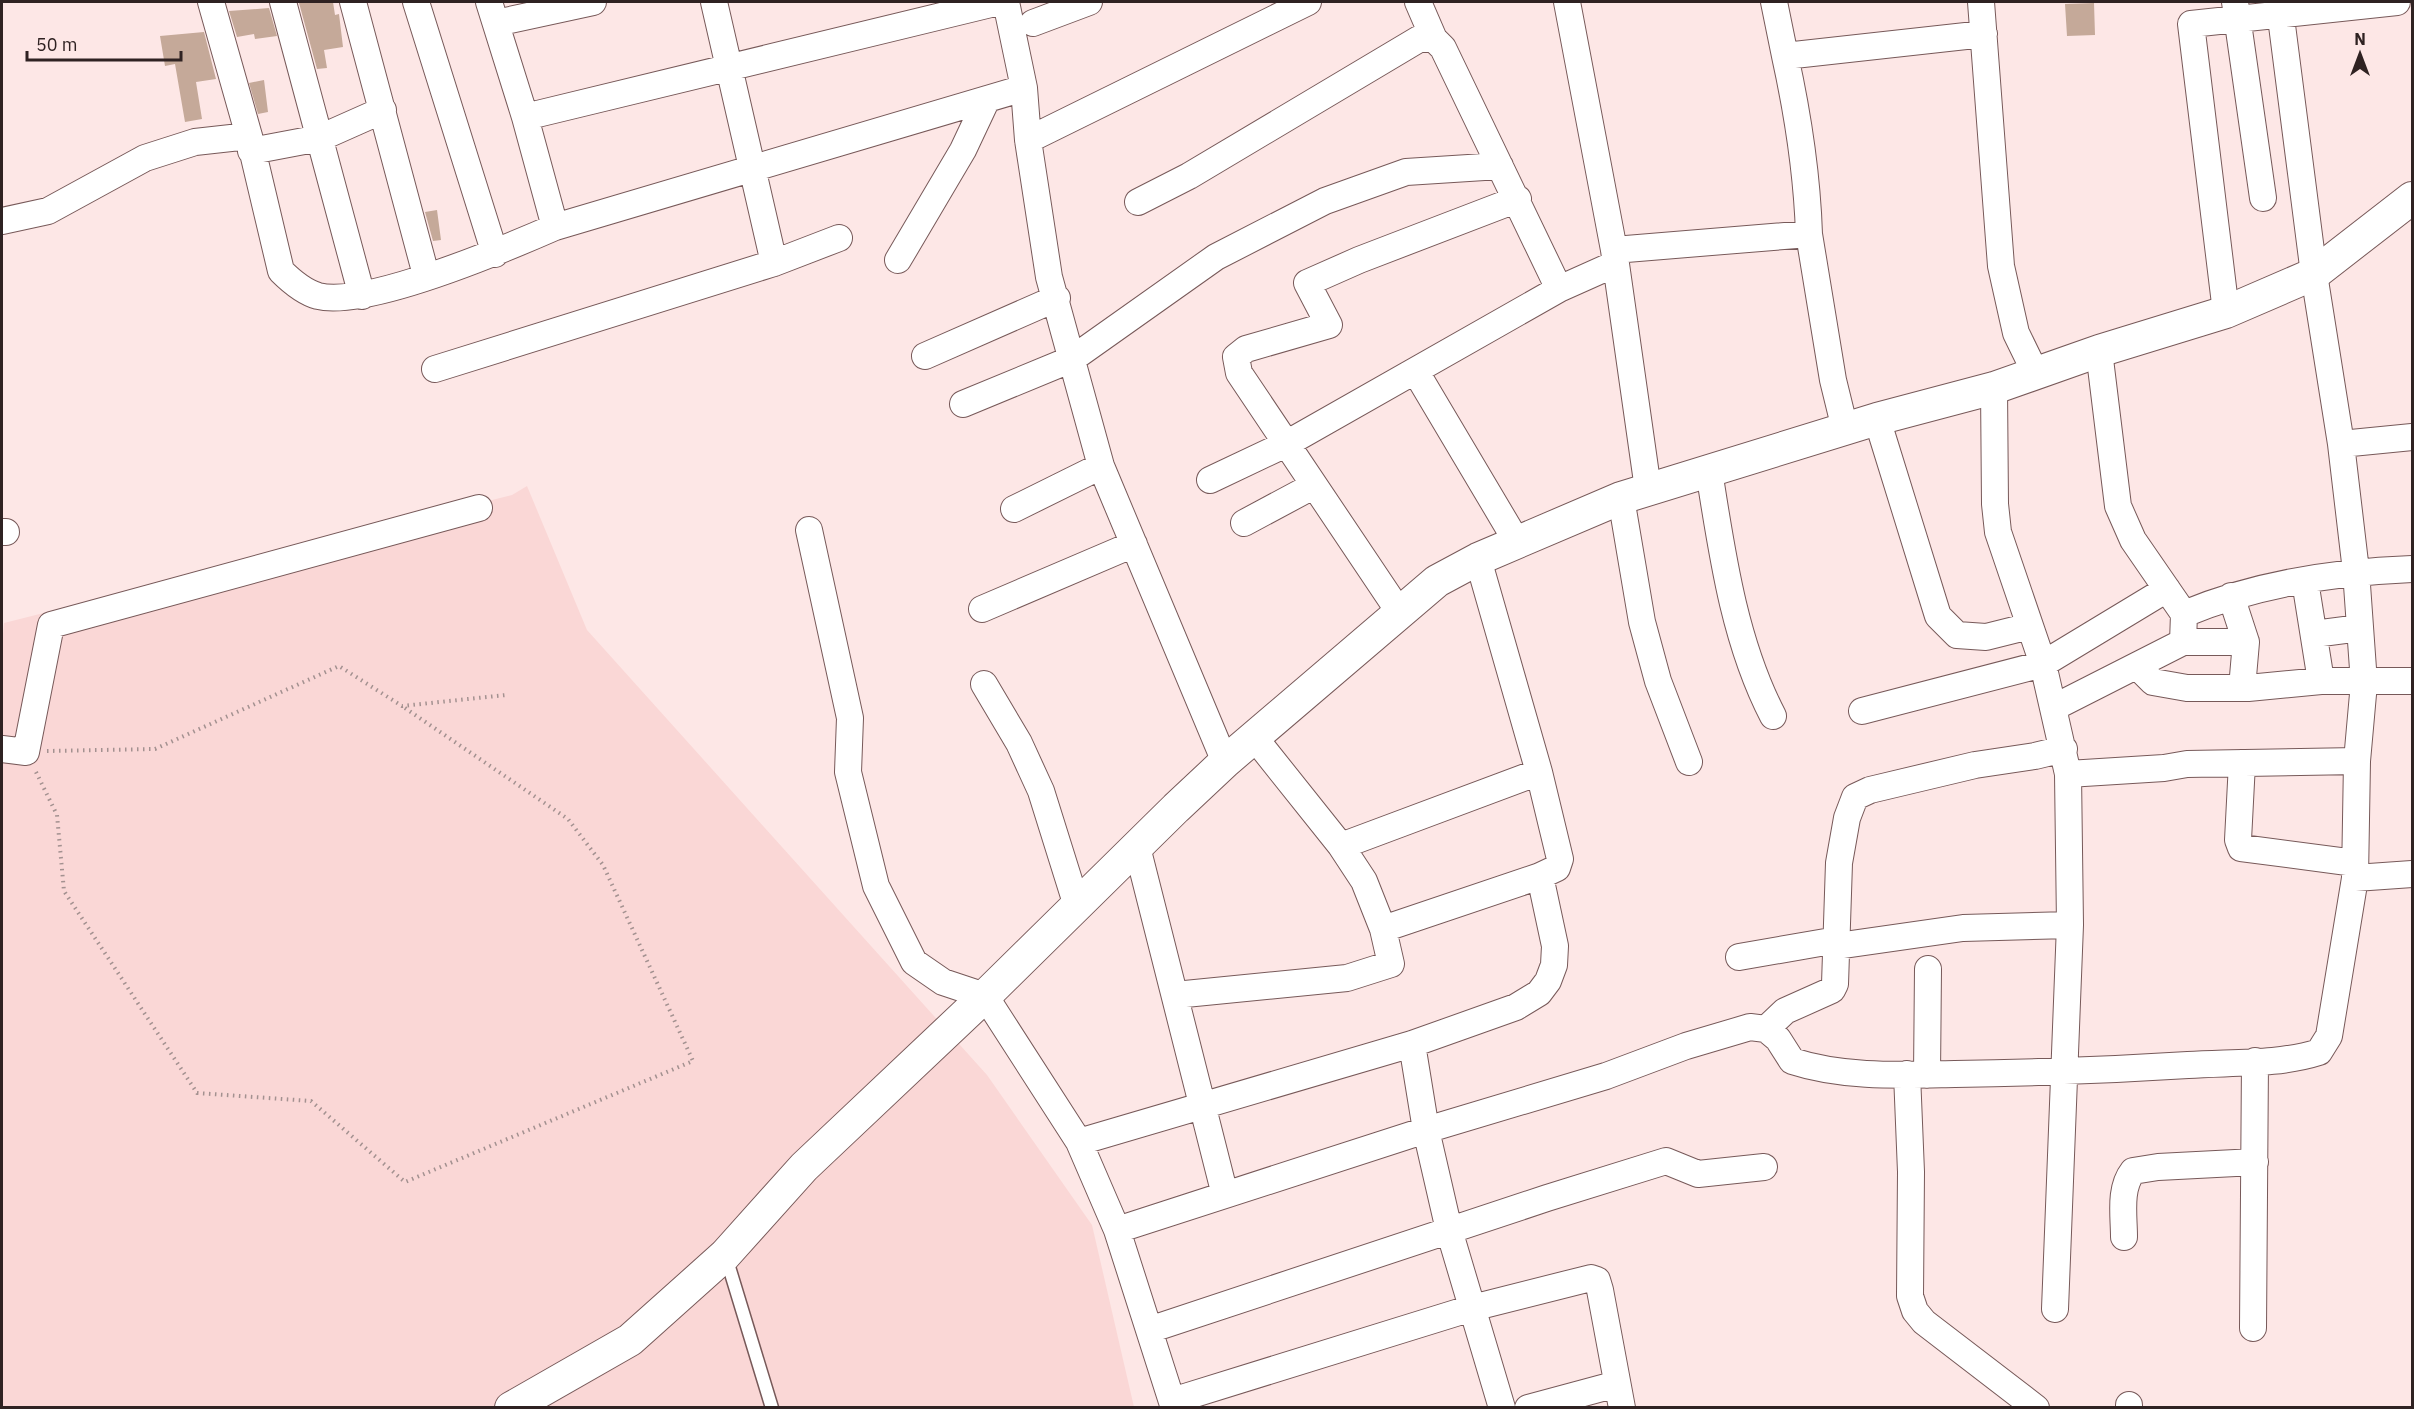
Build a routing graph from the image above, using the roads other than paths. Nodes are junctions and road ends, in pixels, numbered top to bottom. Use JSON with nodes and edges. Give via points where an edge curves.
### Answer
{"nodes":[{"id":1,"x":211,"y":2,"type":"edge"},
{"id":2,"x":283,"y":2,"type":"edge"},
{"id":3,"x":353,"y":2,"type":"edge"},
{"id":4,"x":416,"y":2,"type":"edge"},
{"id":5,"x":592,"y":2,"type":"edge"},
{"id":6,"x":714,"y":2,"type":"edge"},
{"id":7,"x":999,"y":2,"type":"edge"},
{"id":8,"x":1006,"y":2,"type":"edge"},
{"id":9,"x":1089,"y":2,"type":"edge"},
{"id":10,"x":1308,"y":2,"type":"edge"},
{"id":11,"x":1418,"y":2,"type":"edge"},
{"id":12,"x":1566,"y":2,"type":"edge"},
{"id":13,"x":1774,"y":2,"type":"edge"},
{"id":14,"x":1981,"y":2,"type":"edge"},
{"id":15,"x":2397,"y":2,"type":"edge"},
{"id":16,"x":2280,"y":7,"type":"edge"},
{"id":17,"x":2237,"y":11,"type":"edge"},
{"id":18,"x":493,"y":12,"type":"edge"},
{"id":19,"x":1039,"y":12,"type":"edge"},
{"id":20,"x":1983,"y":34,"type":"junction"},
{"id":21,"x":1434,"y":39,"type":"junction"},
{"id":22,"x":1014,"y":41,"type":"junction"},
{"id":23,"x":1785,"y":56,"type":"junction"},
{"id":24,"x":730,"y":67,"type":"junction"},
{"id":25,"x":1024,"y":88,"type":"junction"},
{"id":26,"x":987,"y":99,"type":"junction"},
{"id":27,"x":383,"y":110,"type":"junction"},
{"id":28,"x":525,"y":117,"type":"junction"},
{"id":29,"x":320,"y":138,"type":"junction"},
{"id":30,"x":1028,"y":140,"type":"junction"},
{"id":31,"x":250,"y":144,"type":"junction"},
{"id":32,"x":1500,"y":166,"type":"junction"},
{"id":33,"x":750,"y":169,"type":"junction"},
{"id":34,"x":2263,"y":198,"type":"dead end"},
{"id":35,"x":2412,"y":198,"type":"edge"},
{"id":36,"x":1518,"y":199,"type":"junction"},
{"id":37,"x":1138,"y":202,"type":"dead end"},
{"id":38,"x":2,"y":221,"type":"edge"},
{"id":39,"x":555,"y":227,"type":"junction"},
{"id":40,"x":1809,"y":234,"type":"junction"},
{"id":41,"x":839,"y":238,"type":"dead end"},
{"id":42,"x":495,"y":254,"type":"junction"},
{"id":43,"x":1614,"y":257,"type":"junction"},
{"id":44,"x":898,"y":260,"type":"dead end"},
{"id":45,"x":774,"y":263,"type":"junction"},
{"id":46,"x":2314,"y":274,"type":"junction"},
{"id":47,"x":426,"y":276,"type":"junction"},
{"id":48,"x":1559,"y":289,"type":"junction"},
{"id":49,"x":362,"y":296,"type":"junction"},
{"id":50,"x":1057,"y":298,"type":"junction"},
{"id":51,"x":2226,"y":312,"type":"junction"},
{"id":52,"x":2099,"y":351,"type":"junction"},
{"id":53,"x":925,"y":356,"type":"dead end"},
{"id":54,"x":1072,"y":359,"type":"junction"},
{"id":55,"x":435,"y":369,"type":"dead end"},
{"id":56,"x":1416,"y":372,"type":"junction"},
{"id":57,"x":2036,"y":374,"type":"junction"},
{"id":58,"x":1994,"y":388,"type":"junction"},
{"id":59,"x":963,"y":404,"type":"dead end"},
{"id":60,"x":1877,"y":419,"type":"junction"},
{"id":61,"x":1845,"y":429,"type":"junction"},
{"id":62,"x":2412,"y":437,"type":"edge"},
{"id":63,"x":1286,"y":444,"type":"junction"},
{"id":64,"x":2341,"y":444,"type":"junction"},
{"id":65,"x":1101,"y":466,"type":"junction"},
{"id":66,"x":1709,"y":471,"type":"junction"},
{"id":67,"x":1210,"y":480,"type":"dead end"},
{"id":68,"x":1313,"y":486,"type":"junction"},
{"id":69,"x":1635,"y":493,"type":"junction"},
{"id":70,"x":479,"y":508,"type":"dead end"},
{"id":71,"x":1014,"y":509,"type":"dead end"},
{"id":72,"x":1244,"y":523,"type":"dead end"},
{"id":73,"x":808,"y":530,"type":"dead end"},
{"id":74,"x":1517,"y":542,"type":"junction"},
{"id":75,"x":1134,"y":544,"type":"junction"},
{"id":76,"x":1478,"y":559,"type":"junction"},
{"id":77,"x":2412,"y":569,"type":"edge"},
{"id":78,"x":2356,"y":571,"type":"junction"},
{"id":79,"x":2305,"y":581,"type":"junction"},
{"id":80,"x":2167,"y":589,"type":"junction"},
{"id":81,"x":2231,"y":596,"type":"junction"},
{"id":82,"x":982,"y":609,"type":"dead end"},
{"id":83,"x":1400,"y":613,"type":"junction"},
{"id":84,"x":2184,"y":614,"type":"junction"},
{"id":85,"x":2030,"y":626,"type":"junction"},
{"id":86,"x":2360,"y":628,"type":"junction"},
{"id":87,"x":2314,"y":634,"type":"junction"},
{"id":88,"x":2183,"y":642,"type":"junction"},
{"id":89,"x":2246,"y":642,"type":"junction"},
{"id":90,"x":2043,"y":664,"type":"junction"},
{"id":91,"x":2138,"y":667,"type":"junction"},
{"id":92,"x":2321,"y":681,"type":"junction"},
{"id":93,"x":2412,"y":681,"type":"edge"},
{"id":94,"x":2364,"y":682,"type":"junction"},
{"id":95,"x":984,"y":684,"type":"dead end"},
{"id":96,"x":2242,"y":688,"type":"junction"},
{"id":97,"x":2055,"y":707,"type":"junction"},
{"id":98,"x":1862,"y":711,"type":"dead end"},
{"id":99,"x":1773,"y":716,"type":"dead end"},
{"id":100,"x":1254,"y":737,"type":"junction"},
{"id":101,"x":2064,"y":748,"type":"junction"},
{"id":102,"x":14,"y":751,"type":"edge"},
{"id":103,"x":2358,"y":760,"type":"junction"},
{"id":104,"x":1225,"y":762,"type":"junction"},
{"id":105,"x":1689,"y":762,"type":"dead end"},
{"id":106,"x":2242,"y":763,"type":"junction"},
{"id":107,"x":1539,"y":772,"type":"junction"},
{"id":108,"x":2068,"y":774,"type":"junction"},
{"id":109,"x":1341,"y":846,"type":"junction"},
{"id":110,"x":1137,"y":847,"type":"junction"},
{"id":111,"x":2355,"y":870,"type":"junction"},
{"id":112,"x":2412,"y":874,"type":"edge"},
{"id":113,"x":1540,"y":876,"type":"junction"},
{"id":114,"x":1077,"y":906,"type":"junction"},
{"id":115,"x":2070,"y":926,"type":"junction"},
{"id":116,"x":1383,"y":929,"type":"junction"},
{"id":117,"x":1837,"y":943,"type":"junction"},
{"id":118,"x":1739,"y":957,"type":"dead end"},
{"id":119,"x":1928,"y":969,"type":"dead end"},
{"id":120,"x":1175,"y":995,"type":"junction"},
{"id":121,"x":986,"y":996,"type":"junction"},
{"id":122,"x":1766,"y":1029,"type":"junction"},
{"id":123,"x":1412,"y":1044,"type":"junction"},
{"id":124,"x":2256,"y":1061,"type":"junction"},
{"id":125,"x":2065,"y":1073,"type":"junction"},
{"id":126,"x":1917,"y":1074,"type":"junction"},
{"id":127,"x":1203,"y":1106,"type":"junction"},
{"id":128,"x":1426,"y":1130,"type":"junction"},
{"id":129,"x":1079,"y":1142,"type":"junction"},
{"id":130,"x":2255,"y":1162,"type":"junction"},
{"id":131,"x":1764,"y":1167,"type":"dead end"},
{"id":132,"x":1225,"y":1196,"type":"junction"},
{"id":133,"x":1118,"y":1230,"type":"junction"},
{"id":134,"x":1449,"y":1230,"type":"junction"},
{"id":135,"x":2124,"y":1237,"type":"dead end"},
{"id":136,"x":725,"y":1255,"type":"junction"},
{"id":137,"x":1472,"y":1308,"type":"junction"},
{"id":138,"x":2055,"y":1310,"type":"dead end"},
{"id":139,"x":2253,"y":1328,"type":"dead end"},
{"id":140,"x":1149,"y":1330,"type":"junction"},
{"id":141,"x":1620,"y":1396,"type":"edge"},
{"id":142,"x":1173,"y":1404,"type":"edge"},
{"id":143,"x":512,"y":1407,"type":"edge"},
{"id":144,"x":772,"y":1407,"type":"edge"},
{"id":145,"x":1502,"y":1407,"type":"edge"},
{"id":146,"x":1528,"y":1407,"type":"edge"},
{"id":147,"x":2036,"y":1407,"type":"edge"}],
"edges":[{"from":1,"to":31,"type":"street"},
{"from":2,"to":29,"type":"street"},
{"from":3,"to":27,"type":"street"},
{"from":4,"to":42,"type":"street"},
{"from":5,"to":18,"type":"street"},
{"from":6,"to":24,"type":"street"},
{"from":7,"to":24,"type":"street"},
{"from":8,"to":22,"type":"street"},
{"from":9,"to":19,"type":"street"},
{"from":10,"to":30,"type":"street"},
{"from":11,"to":21,"type":"street"},
{"from":12,"to":43,"type":"street"},
{"from":13,"to":23,"type":"street"},
{"from":14,"to":20,"type":"street"},
{"from":15,"to":16,"type":"street"},
{"from":16,"to":17,"type":"street"},
{"from":16,"to":46,"type":"street"},
{"from":17,"to":34,"type":"street"},
{"from":17,"to":51,"type":"street","via":[[2191,24]]},
{"from":18,"to":28,"type":"street"},
{"from":19,"to":22,"type":"street"},
{"from":20,"to":23,"type":"street"},
{"from":20,"to":57,"type":"street","via":[[2001,266],[2016,333]]},
{"from":21,"to":32,"type":"street","via":[[1443,48]]},
{"from":21,"to":37,"type":"street","via":[[1419,39],[1189,176]]},
{"from":22,"to":25,"type":"street"},
{"from":23,"to":40,"type":"street","via":[[1807,177]]},
{"from":24,"to":28,"type":"street"},
{"from":24,"to":33,"type":"street"},
{"from":25,"to":26,"type":"street"},
{"from":25,"to":30,"type":"street"},
{"from":26,"to":33,"type":"street"},
{"from":26,"to":44,"type":"street","via":[[963,150]]},
{"from":27,"to":29,"type":"street"},
{"from":27,"to":47,"type":"street"},
{"from":28,"to":39,"type":"street"},
{"from":29,"to":31,"type":"street"},
{"from":29,"to":49,"type":"street"},
{"from":30,"to":50,"type":"street","via":[[1049,277]]},
{"from":31,"to":38,"type":"street","via":[[195,142],[145,158],[48,211]]},
{"from":31,"to":49,"type":"street","via":[[281,271],[292,283],[319,296]]},
{"from":32,"to":36,"type":"street"},
{"from":32,"to":54,"type":"street","via":[[1406,172],[1325,201],[1216,257]]},
{"from":33,"to":39,"type":"street"},
{"from":33,"to":45,"type":"street"},
{"from":35,"to":46,"type":"street"},
{"from":36,"to":48,"type":"street"},
{"from":36,"to":63,"type":"street","via":[[1307,283],[1329,325],[1245,349],[1236,357],[1239,373]]},
{"from":39,"to":42,"type":"street"},
{"from":40,"to":43,"type":"street"},
{"from":40,"to":61,"type":"street","via":[[1831,370]]},
{"from":41,"to":45,"type":"street"},
{"from":42,"to":47,"type":"street"},
{"from":43,"to":48,"type":"street"},
{"from":43,"to":69,"type":"street"},
{"from":45,"to":55,"type":"street"},
{"from":46,"to":51,"type":"street"},
{"from":46,"to":64,"type":"street"},
{"from":47,"to":49,"type":"street"},
{"from":48,"to":56,"type":"street"},
{"from":50,"to":53,"type":"street"},
{"from":50,"to":54,"type":"street"},
{"from":51,"to":52,"type":"street"},
{"from":52,"to":57,"type":"street"},
{"from":52,"to":80,"type":"street","via":[[2118,506],[2133,540]]},
{"from":54,"to":59,"type":"street"},
{"from":54,"to":65,"type":"street"},
{"from":56,"to":63,"type":"street"},
{"from":56,"to":74,"type":"street"},
{"from":57,"to":58,"type":"street"},
{"from":58,"to":60,"type":"street"},
{"from":58,"to":85,"type":"street","via":[[1998,532]]},
{"from":60,"to":61,"type":"street"},
{"from":60,"to":85,"type":"street","via":[[1938,616],[1957,635],[1986,637]]},
{"from":61,"to":66,"type":"street"},
{"from":62,"to":64,"type":"street"},
{"from":63,"to":67,"type":"street"},
{"from":63,"to":68,"type":"street"},
{"from":64,"to":78,"type":"street"},
{"from":65,"to":71,"type":"street"},
{"from":65,"to":75,"type":"street"},
{"from":66,"to":69,"type":"street"},
{"from":66,"to":99,"type":"street","via":[[1747,657]]},
{"from":68,"to":72,"type":"street"},
{"from":68,"to":83,"type":"street"},
{"from":69,"to":74,"type":"street"},
{"from":69,"to":105,"type":"street","via":[[1642,622],[1658,681]]},
{"from":70,"to":102,"type":"street","via":[[51,625]]},
{"from":73,"to":121,"type":"street","via":[[850,718],[848,772],[876,886],[914,962],[943,982]]},
{"from":74,"to":76,"type":"street"},
{"from":75,"to":82,"type":"street"},
{"from":75,"to":104,"type":"street"},
{"from":76,"to":83,"type":"street","via":[[1437,581]]},
{"from":76,"to":107,"type":"street"},
{"from":77,"to":78,"type":"street"},
{"from":78,"to":79,"type":"street"},
{"from":78,"to":86,"type":"street"},
{"from":79,"to":81,"type":"street"},
{"from":79,"to":87,"type":"street"},
{"from":80,"to":84,"type":"street"},
{"from":80,"to":90,"type":"street"},
{"from":81,"to":84,"type":"street"},
{"from":81,"to":89,"type":"street"},
{"from":83,"to":100,"type":"street"},
{"from":84,"to":88,"type":"street"},
{"from":85,"to":90,"type":"street"},
{"from":86,"to":87,"type":"street"},
{"from":86,"to":94,"type":"street"},
{"from":87,"to":92,"type":"street"},
{"from":88,"to":89,"type":"street"},
{"from":88,"to":91,"type":"street"},
{"from":89,"to":96,"type":"street"},
{"from":90,"to":97,"type":"street"},
{"from":90,"to":98,"type":"street"},
{"from":91,"to":96,"type":"street","via":[[2152,682],[2187,688]]},
{"from":91,"to":97,"type":"street"},
{"from":92,"to":94,"type":"street"},
{"from":92,"to":96,"type":"street"},
{"from":93,"to":94,"type":"street"},
{"from":94,"to":103,"type":"street"},
{"from":95,"to":114,"type":"street","via":[[1019,743],[1041,791]]},
{"from":97,"to":101,"type":"street"},
{"from":100,"to":104,"type":"street"},
{"from":100,"to":109,"type":"street"},
{"from":101,"to":108,"type":"street"},
{"from":101,"to":117,"type":"street","via":[[1975,765],[1870,790],[1856,797],[1846,818],[1839,863]]},
{"from":103,"to":106,"type":"street"},
{"from":103,"to":111,"type":"street"},
{"from":104,"to":110,"type":"street"},
{"from":106,"to":108,"type":"street"},
{"from":106,"to":111,"type":"street","via":[[2238,840],[2241,849]]},
{"from":107,"to":109,"type":"street"},
{"from":107,"to":113,"type":"street","via":[[1560,859],[1557,868]]},
{"from":108,"to":115,"type":"street"},
{"from":109,"to":116,"type":"street","via":[[1364,881]]},
{"from":110,"to":114,"type":"street"},
{"from":110,"to":120,"type":"street"},
{"from":111,"to":112,"type":"street"},
{"from":111,"to":124,"type":"street","via":[[2325,1045],[2319,1052],[2306,1056]]},
{"from":113,"to":116,"type":"street"},
{"from":113,"to":123,"type":"street","via":[[1556,946],[1554,965],[1539,993],[1516,1006]]},
{"from":114,"to":121,"type":"street"},
{"from":115,"to":117,"type":"street","via":[[1963,928]]},
{"from":115,"to":125,"type":"street"},
{"from":116,"to":120,"type":"street","via":[[1391,964],[1347,978]]},
{"from":117,"to":118,"type":"street"},
{"from":117,"to":122,"type":"street","via":[[1832,990],[1785,1011]]},
{"from":119,"to":126,"type":"street"},
{"from":120,"to":127,"type":"street"},
{"from":121,"to":129,"type":"street"},
{"from":121,"to":136,"type":"street","via":[[804,1167]]},
{"from":122,"to":126,"type":"street","via":[[1798,1063],[1826,1070]]},
{"from":122,"to":128,"type":"street","via":[[1749,1027],[1729,1032],[1606,1076]]},
{"from":123,"to":127,"type":"street"},
{"from":123,"to":128,"type":"street"},
{"from":124,"to":125,"type":"street"},
{"from":124,"to":130,"type":"street"},
{"from":125,"to":126,"type":"street"},
{"from":125,"to":138,"type":"street"},
{"from":126,"to":147,"type":"street","via":[[1911,1172],[1910,1296],[1915,1311],[1924,1322]]},
{"from":127,"to":129,"type":"street"},
{"from":127,"to":132,"type":"street"},
{"from":128,"to":132,"type":"street"},
{"from":128,"to":134,"type":"street"},
{"from":129,"to":133,"type":"street"},
{"from":130,"to":135,"type":"street","via":[[2133,1171],[2124,1190]]},
{"from":130,"to":139,"type":"street"},
{"from":131,"to":134,"type":"street","via":[[1698,1174],[1666,1161]]},
{"from":132,"to":133,"type":"street"},
{"from":133,"to":140,"type":"street"},
{"from":134,"to":137,"type":"street"},
{"from":134,"to":140,"type":"street"},
{"from":136,"to":143,"type":"street","via":[[630,1340]]},
{"from":136,"to":144,"type":"lane"},
{"from":137,"to":141,"type":"street","via":[[1581,1279],[1597,1280]]},
{"from":137,"to":142,"type":"street"},
{"from":137,"to":145,"type":"street"},
{"from":140,"to":142,"type":"street"},
{"from":141,"to":146,"type":"street"}]}
